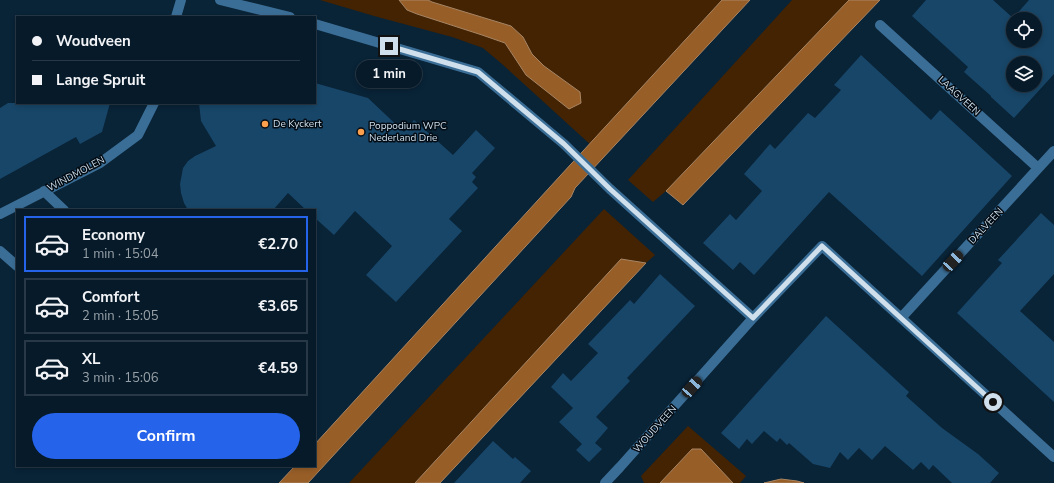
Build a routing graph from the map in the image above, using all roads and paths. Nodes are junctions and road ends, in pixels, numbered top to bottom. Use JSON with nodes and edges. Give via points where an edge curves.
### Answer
{"nodes":[{"id":1,"x":181,"y":0,"type":"edge"},
{"id":2,"x":220,"y":0,"type":"edge"},
{"id":3,"x":176,"y":16,"type":"edge"},
{"id":4,"x":286,"y":16,"type":"edge"},
{"id":5,"x":316,"y":24,"type":"edge"},
{"id":6,"x":880,"y":25,"type":"dead end"},
{"id":7,"x":154,"y":104,"type":"edge"},
{"id":8,"x":1054,"y":152,"type":"edge"},
{"id":9,"x":1038,"y":168,"type":"junction"},
{"id":10,"x":44,"y":192,"type":"junction"},
{"id":11,"x":63,"y":209,"type":"edge"},
{"id":12,"x":0,"y":214,"type":"edge"},
{"id":13,"x":0,"y":251,"type":"edge"},
{"id":14,"x":16,"y":265,"type":"edge"},
{"id":15,"x":753,"y":318,"type":"junction"},
{"id":16,"x":900,"y":318,"type":"junction"},
{"id":17,"x":1054,"y":457,"type":"edge"},
{"id":18,"x":605,"y":483,"type":"edge"}],
"edges":[{"from":1,"to":3,"type":"street"},
{"from":2,"to":4,"type":"street"},
{"from":5,"to":15,"type":"street","via":[[478,72],[573,153]]},
{"from":6,"to":9,"type":"street","name":"LAAGVEEN"},
{"from":7,"to":10,"type":"street","name":"WINDMOLEN","via":[[138,135],[100,163]]},
{"from":8,"to":9,"type":"street","name":"DALVEEN"},
{"from":9,"to":16,"type":"street","name":"DALVEEN"},
{"from":10,"to":11,"type":"street","name":"WINDMOLEN"},
{"from":10,"to":12,"type":"street","name":"WINDMOLEN"},
{"from":13,"to":14,"type":"street"},
{"from":15,"to":16,"type":"street","name":"WOUDVEEN","via":[[822,246]]},
{"from":15,"to":18,"type":"street","name":"WOUDVEEN"},
{"from":16,"to":17,"type":"street","name":"WOUDVEEN"}]}
